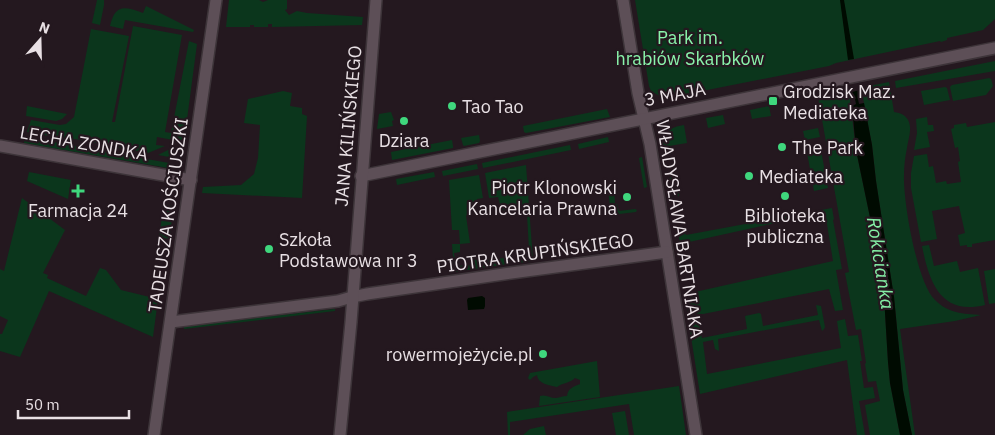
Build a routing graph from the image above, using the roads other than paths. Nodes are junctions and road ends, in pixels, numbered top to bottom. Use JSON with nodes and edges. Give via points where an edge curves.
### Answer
{"nodes":[{"id":1,"x":216,"y":0,"type":"edge"},
{"id":2,"x":376,"y":0,"type":"edge"},
{"id":3,"x":623,"y":0,"type":"edge"},
{"id":4,"x":995,"y":48,"type":"edge"},
{"id":5,"x":644,"y":118,"type":"junction"},
{"id":6,"x":0,"y":146,"type":"edge"},
{"id":7,"x":361,"y":176,"type":"junction"},
{"id":8,"x":191,"y":180,"type":"junction"},
{"id":9,"x":667,"y":252,"type":"junction"},
{"id":10,"x":352,"y":297,"type":"junction"},
{"id":11,"x":171,"y":322,"type":"junction"},
{"id":12,"x":154,"y":435,"type":"edge"},
{"id":13,"x":340,"y":435,"type":"edge"},
{"id":14,"x":696,"y":435,"type":"edge"}],
"edges":[{"from":1,"to":8,"type":"street","name":"TADEUSZA KOŚCIUSZKI"},
{"from":2,"to":7,"type":"street","name":"JANA KILIŃSKIEGO"},
{"from":3,"to":5,"type":"street","name":"WŁADYSŁAWA BARTNIAKA"},
{"from":4,"to":5,"type":"street","name":"3 MAJA"},
{"from":5,"to":7,"type":"street","name":"3 MAJA"},
{"from":5,"to":9,"type":"street","name":"WŁADYSŁAWA BARTNIAKA"},
{"from":6,"to":8,"type":"street","name":"LECHA ZONDKA"},
{"from":7,"to":10,"type":"street","name":"JANA KILIŃSKIEGO"},
{"from":8,"to":11,"type":"street","name":"TADEUSZA KOŚCIUSZKI"},
{"from":9,"to":10,"type":"street","name":"PIOTRA KRUPIŃSKIEGO"},
{"from":9,"to":14,"type":"street","name":"WŁADYSŁAWA BARTNIAKA"},
{"from":10,"to":11,"type":"street","name":"PIOTRA KRUPIŃSKIEGO"},
{"from":10,"to":13,"type":"street","name":"JANA KILIŃSKIEGO"},
{"from":11,"to":12,"type":"street","name":"TADEUSZA KOŚCIUSZKI"}]}
